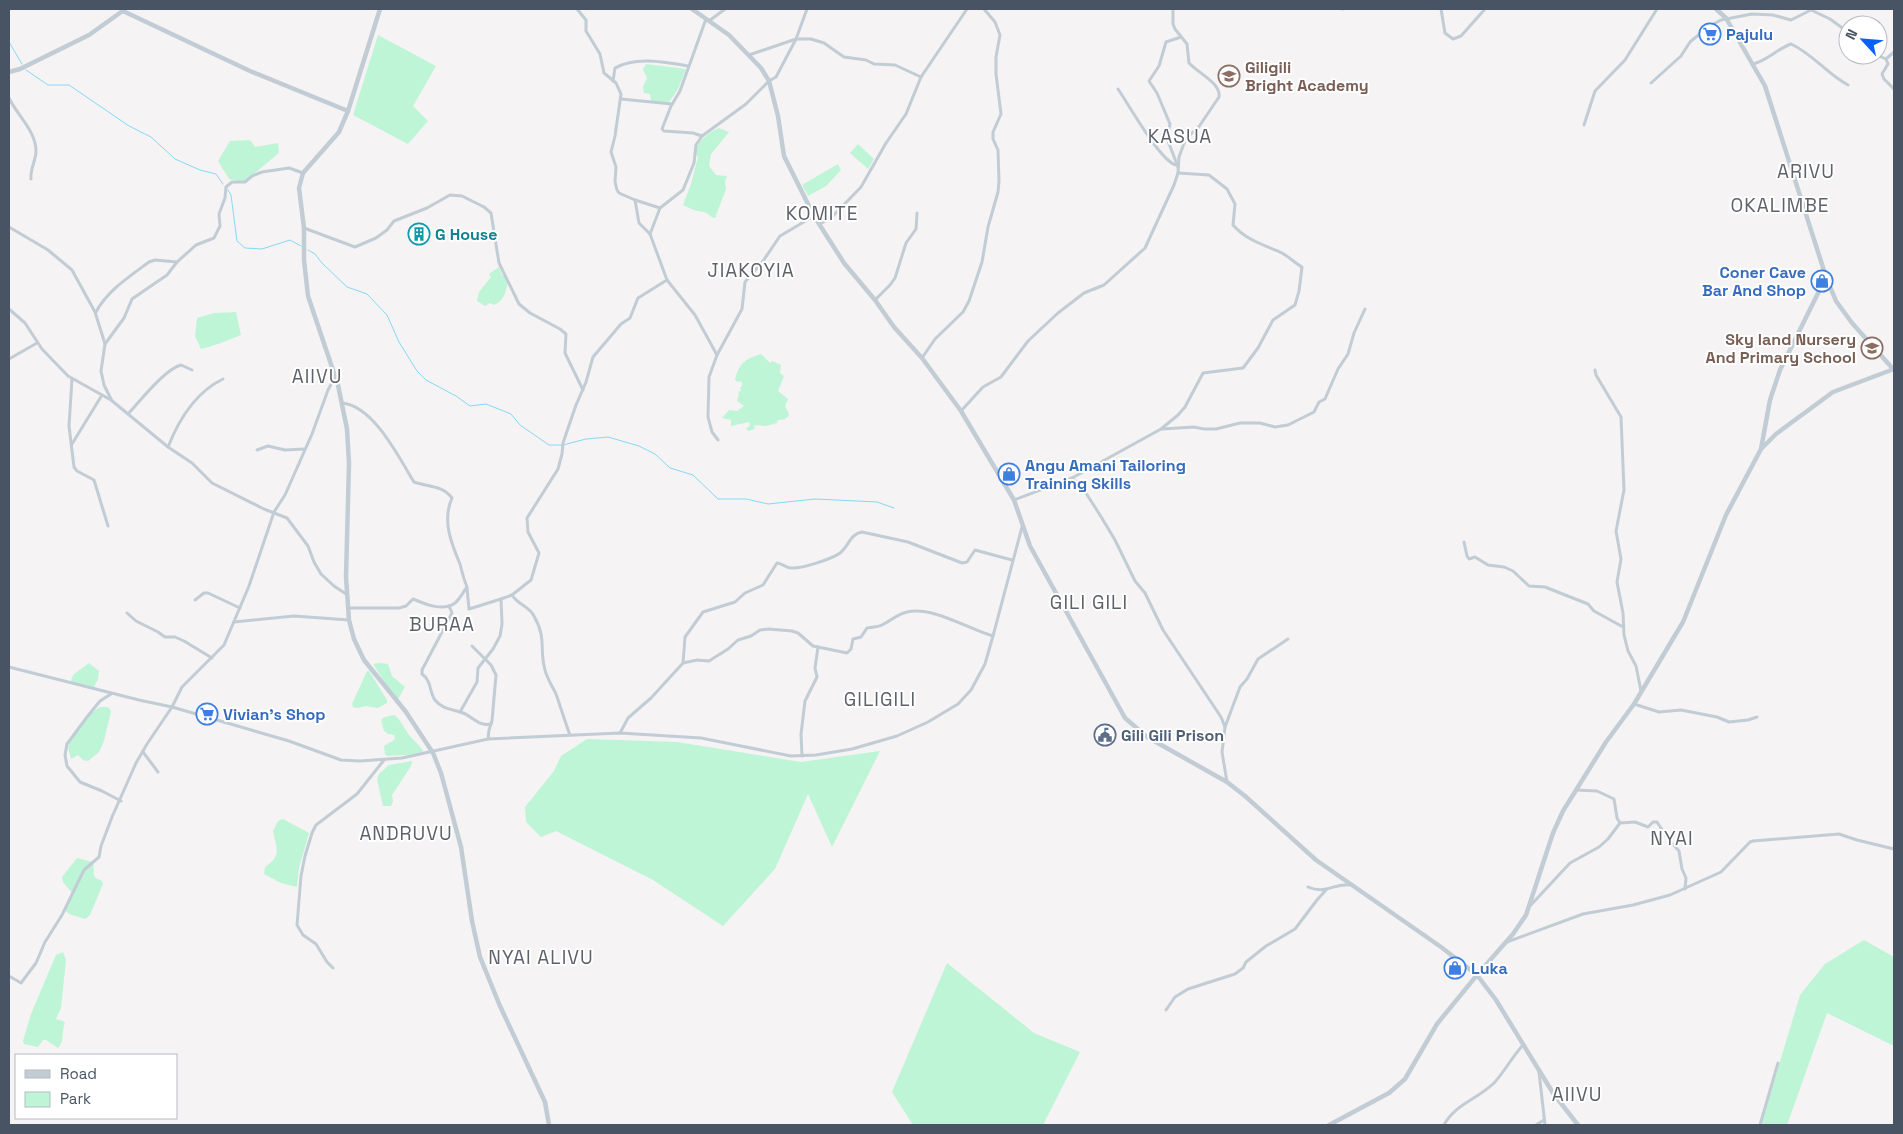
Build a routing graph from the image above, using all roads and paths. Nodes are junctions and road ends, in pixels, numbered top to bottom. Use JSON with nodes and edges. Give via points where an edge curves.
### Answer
{"nodes":[{"id":1,"x":380,"y":9,"type":"edge"},
{"id":2,"x":577,"y":9,"type":"edge"},
{"id":3,"x":692,"y":9,"type":"edge"},
{"id":4,"x":725,"y":9,"type":"edge"},
{"id":5,"x":807,"y":9,"type":"edge"},
{"id":6,"x":967,"y":9,"type":"edge"},
{"id":7,"x":984,"y":9,"type":"edge"},
{"id":8,"x":1173,"y":9,"type":"edge"},
{"id":9,"x":1441,"y":9,"type":"edge"},
{"id":10,"x":1485,"y":9,"type":"edge"},
{"id":11,"x":1657,"y":9,"type":"edge"},
{"id":12,"x":1716,"y":9,"type":"edge"},
{"id":13,"x":124,"y":10,"type":"edge"},
{"id":14,"x":1726,"y":18,"type":"junction"},
{"id":15,"x":707,"y":20,"type":"junction"},
{"id":16,"x":1838,"y":25,"type":"edge"},
{"id":17,"x":1180,"y":37,"type":"junction"},
{"id":18,"x":796,"y":39,"type":"junction"},
{"id":19,"x":749,"y":55,"type":"junction"},
{"id":20,"x":1753,"y":64,"type":"junction"},
{"id":21,"x":1887,"y":65,"type":"edge"},
{"id":22,"x":688,"y":66,"type":"junction"},
{"id":23,"x":9,"y":72,"type":"edge"},
{"id":24,"x":921,"y":77,"type":"junction"},
{"id":25,"x":613,"y":81,"type":"junction"},
{"id":26,"x":769,"y":81,"type":"junction"},
{"id":27,"x":1651,"y":83,"type":"dead end"},
{"id":28,"x":1848,"y":85,"type":"dead end"},
{"id":29,"x":1118,"y":89,"type":"dead end"},
{"id":30,"x":1894,"y":89,"type":"edge"},
{"id":31,"x":9,"y":98,"type":"edge"},
{"id":32,"x":621,"y":99,"type":"junction"},
{"id":33,"x":673,"y":104,"type":"junction"},
{"id":34,"x":348,"y":111,"type":"junction"},
{"id":35,"x":1584,"y":125,"type":"dead end"},
{"id":36,"x":702,"y":136,"type":"junction"},
{"id":37,"x":1177,"y":166,"type":"junction"},
{"id":38,"x":303,"y":173,"type":"junction"},
{"id":39,"x":1178,"y":173,"type":"junction"},
{"id":40,"x":31,"y":179,"type":"dead end"},
{"id":41,"x":636,"y":200,"type":"junction"},
{"id":42,"x":660,"y":208,"type":"junction"},
{"id":43,"x":917,"y":213,"type":"dead end"},
{"id":44,"x":814,"y":216,"type":"junction"},
{"id":45,"x":820,"y":224,"type":"junction"},
{"id":46,"x":9,"y":227,"type":"edge"},
{"id":47,"x":304,"y":228,"type":"junction"},
{"id":48,"x":650,"y":234,"type":"junction"},
{"id":49,"x":177,"y":262,"type":"junction"},
{"id":50,"x":1826,"y":277,"type":"junction"},
{"id":51,"x":667,"y":280,"type":"junction"},
{"id":52,"x":875,"y":300,"type":"junction"},
{"id":53,"x":9,"y":309,"type":"edge"},
{"id":54,"x":1365,"y":309,"type":"dead end"},
{"id":55,"x":95,"y":312,"type":"junction"},
{"id":56,"x":37,"y":343,"type":"junction"},
{"id":57,"x":105,"y":344,"type":"junction"},
{"id":58,"x":717,"y":355,"type":"junction"},
{"id":59,"x":922,"y":358,"type":"junction"},
{"id":60,"x":9,"y":359,"type":"edge"},
{"id":61,"x":1894,"y":369,"type":"edge"},
{"id":62,"x":192,"y":370,"type":"dead end"},
{"id":63,"x":1596,"y":370,"type":"dead end"},
{"id":64,"x":335,"y":377,"type":"junction"},
{"id":65,"x":72,"y":378,"type":"junction"},
{"id":66,"x":224,"y":379,"type":"dead end"},
{"id":67,"x":583,"y":391,"type":"junction"},
{"id":68,"x":102,"y":395,"type":"junction"},
{"id":69,"x":111,"y":400,"type":"junction"},
{"id":70,"x":342,"y":403,"type":"junction"},
{"id":71,"x":961,"y":411,"type":"junction"},
{"id":72,"x":128,"y":414,"type":"junction"},
{"id":73,"x":1161,"y":429,"type":"junction"},
{"id":74,"x":718,"y":440,"type":"dead end"},
{"id":75,"x":71,"y":444,"type":"junction"},
{"id":76,"x":168,"y":447,"type":"junction"},
{"id":77,"x":305,"y":449,"type":"junction"},
{"id":78,"x":1760,"y":449,"type":"junction"},
{"id":79,"x":257,"y":450,"type":"dead end"},
{"id":80,"x":1072,"y":478,"type":"junction"},
{"id":81,"x":1014,"y":500,"type":"junction"},
{"id":82,"x":274,"y":512,"type":"junction"},
{"id":83,"x":108,"y":526,"type":"dead end"},
{"id":84,"x":1022,"y":527,"type":"junction"},
{"id":85,"x":1464,"y":542,"type":"dead end"},
{"id":86,"x":1012,"y":560,"type":"junction"},
{"id":87,"x":467,"y":588,"type":"junction"},
{"id":88,"x":346,"y":594,"type":"junction"},
{"id":89,"x":512,"y":596,"type":"junction"},
{"id":90,"x":501,"y":599,"type":"junction"},
{"id":91,"x":195,"y":600,"type":"dead end"},
{"id":92,"x":449,"y":606,"type":"junction"},
{"id":93,"x":240,"y":608,"type":"junction"},
{"id":94,"x":348,"y":608,"type":"junction"},
{"id":95,"x":127,"y":613,"type":"dead end"},
{"id":96,"x":349,"y":620,"type":"junction"},
{"id":97,"x":234,"y":622,"type":"junction"},
{"id":98,"x":1623,"y":627,"type":"junction"},
{"id":99,"x":993,"y":636,"type":"junction"},
{"id":100,"x":1288,"y":640,"type":"dead end"},
{"id":101,"x":472,"y":646,"type":"dead end"},
{"id":102,"x":818,"y":647,"type":"junction"},
{"id":103,"x":212,"y":658,"type":"junction"},
{"id":104,"x":485,"y":661,"type":"junction"},
{"id":105,"x":683,"y":663,"type":"junction"},
{"id":106,"x":9,"y":667,"type":"edge"},
{"id":107,"x":1641,"y":691,"type":"junction"},
{"id":108,"x":112,"y":693,"type":"junction"},
{"id":109,"x":1634,"y":704,"type":"junction"},
{"id":110,"x":172,"y":706,"type":"junction"},
{"id":111,"x":460,"y":712,"type":"junction"},
{"id":112,"x":1756,"y":717,"type":"dead end"},
{"id":113,"x":491,"y":724,"type":"junction"},
{"id":114,"x":1225,"y":728,"type":"junction"},
{"id":115,"x":620,"y":733,"type":"junction"},
{"id":116,"x":570,"y":735,"type":"junction"},
{"id":117,"x":488,"y":740,"type":"junction"},
{"id":118,"x":143,"y":752,"type":"junction"},
{"id":119,"x":433,"y":753,"type":"junction"},
{"id":120,"x":802,"y":756,"type":"junction"},
{"id":121,"x":384,"y":760,"type":"junction"},
{"id":122,"x":158,"y":772,"type":"dead end"},
{"id":123,"x":1227,"y":782,"type":"junction"},
{"id":124,"x":1576,"y":790,"type":"junction"},
{"id":125,"x":121,"y":801,"type":"junction"},
{"id":126,"x":1620,"y":823,"type":"junction"},
{"id":127,"x":1894,"y":849,"type":"edge"},
{"id":128,"x":1351,"y":885,"type":"junction"},
{"id":129,"x":1308,"y":887,"type":"dead end"},
{"id":130,"x":1685,"y":889,"type":"junction"},
{"id":131,"x":1326,"y":890,"type":"junction"},
{"id":132,"x":1530,"y":906,"type":"junction"},
{"id":133,"x":1504,"y":943,"type":"junction"},
{"id":134,"x":333,"y":968,"type":"dead end"},
{"id":135,"x":1476,"y":975,"type":"junction"},
{"id":136,"x":9,"y":976,"type":"edge"},
{"id":137,"x":1166,"y":1010,"type":"dead end"},
{"id":138,"x":1523,"y":1045,"type":"junction"},
{"id":139,"x":1778,"y":1063,"type":"dead end"},
{"id":140,"x":1539,"y":1072,"type":"junction"},
{"id":141,"x":1544,"y":1120,"type":"junction"},
{"id":142,"x":549,"y":1125,"type":"edge"},
{"id":143,"x":1329,"y":1125,"type":"edge"},
{"id":144,"x":1444,"y":1125,"type":"edge"},
{"id":145,"x":1536,"y":1125,"type":"edge"},
{"id":146,"x":1545,"y":1125,"type":"edge"},
{"id":147,"x":1578,"y":1125,"type":"edge"},
{"id":148,"x":1760,"y":1125,"type":"edge"}],
"edges":[{"from":1,"to":34,"type":"street"},
{"from":2,"to":25,"type":"street","via":[[586,20],[586,31],[600,54],[604,72]]},
{"from":3,"to":15,"type":"street"},
{"from":4,"to":15,"type":"street"},
{"from":5,"to":18,"type":"street"},
{"from":6,"to":24,"type":"street"},
{"from":7,"to":59,"type":"street","via":[[995,22],[1000,35],[996,74],[1001,114],[993,132],[998,150],[998,192],[982,262],[969,301]]},
{"from":8,"to":17,"type":"street","via":[[1173,24]]},
{"from":9,"to":10,"type":"street","via":[[1445,33],[1453,39],[1460,36]]},
{"from":11,"to":35,"type":"street","via":[[1625,60],[1595,91]]},
{"from":12,"to":14,"type":"street"},
{"from":13,"to":23,"type":"street","via":[[90,35]]},
{"from":13,"to":34,"type":"street","via":[[250,71]]},
{"from":14,"to":16,"type":"street","via":[[1752,14],[1791,20],[1811,10]]},
{"from":14,"to":20,"type":"street"},
{"from":14,"to":27,"type":"street","via":[[1690,42],[1681,56]]},
{"from":15,"to":19,"type":"street","via":[[729,35]]},
{"from":15,"to":22,"type":"street"},
{"from":17,"to":37,"type":"street","via":[[1166,42],[1159,66],[1150,81],[1170,124],[1168,141]]},
{"from":17,"to":37,"type":"street","via":[[1186,44],[1190,65],[1220,92],[1198,128],[1186,138]]},
{"from":18,"to":19,"type":"street"},
{"from":18,"to":24,"type":"street","via":[[815,40],[844,57],[895,66]]},
{"from":18,"to":26,"type":"street","via":[[776,77]]},
{"from":19,"to":26,"type":"street"},
{"from":20,"to":28,"type":"street","via":[[1766,60],[1791,44]]},
{"from":20,"to":50,"type":"street","via":[[1766,91]]},
{"from":21,"to":30,"type":"street","via":[[1882,74]]},
{"from":22,"to":25,"type":"street","via":[[651,61],[626,64],[615,68]]},
{"from":22,"to":33,"type":"street"},
{"from":24,"to":45,"type":"street","via":[[906,114],[861,187],[832,217]]},
{"from":25,"to":32,"type":"street"},
{"from":26,"to":36,"type":"street","via":[[746,104]]},
{"from":26,"to":44,"type":"street","via":[[784,156]]},
{"from":29,"to":37,"type":"street","via":[[1155,146]]},
{"from":31,"to":40,"type":"street","via":[[23,118],[35,146]]},
{"from":32,"to":33,"type":"street"},
{"from":32,"to":41,"type":"street","via":[[611,155],[616,167],[615,182],[619,193]]},
{"from":33,"to":36,"type":"street","via":[[663,130]]},
{"from":34,"to":38,"type":"street","via":[[339,132]]},
{"from":36,"to":42,"type":"street","via":[[696,145],[694,163],[683,190]]},
{"from":37,"to":39,"type":"street"},
{"from":38,"to":47,"type":"street","via":[[299,193]]},
{"from":38,"to":49,"type":"street","via":[[286,168],[257,174],[244,182],[229,183],[219,214],[220,226],[214,238],[196,245]]},
{"from":39,"to":71,"type":"street","via":[[1162,214],[1139,255],[1104,285],[1084,293],[1058,313],[1028,341],[1001,377],[983,387]]},
{"from":39,"to":73,"type":"street","via":[[1209,174],[1230,191],[1235,204],[1234,225],[1240,232],[1302,267],[1294,305],[1273,320],[1246,365],[1240,369],[1203,373],[1185,407]]},
{"from":41,"to":42,"type":"street"},
{"from":41,"to":48,"type":"street","via":[[639,223]]},
{"from":42,"to":48,"type":"street"},
{"from":43,"to":52,"type":"street","via":[[916,229],[894,278]]},
{"from":44,"to":45,"type":"street"},
{"from":44,"to":58,"type":"street","via":[[780,236],[763,262],[747,277],[742,309]]},
{"from":45,"to":52,"type":"street","via":[[844,263]]},
{"from":46,"to":55,"type":"street","via":[[48,250],[72,270]]},
{"from":47,"to":64,"type":"street","via":[[308,296]]},
{"from":47,"to":67,"type":"street","via":[[355,248],[376,238],[394,221],[450,195],[462,196],[484,207],[490,213],[494,226],[502,273],[518,304],[566,334],[565,353]]},
{"from":48,"to":51,"type":"street"},
{"from":49,"to":55,"type":"street","via":[[149,262],[116,288]]},
{"from":49,"to":57,"type":"street","via":[[167,275],[132,298],[124,318]]},
{"from":50,"to":61,"type":"street","via":[[1836,301],[1852,323]]},
{"from":50,"to":78,"type":"street","via":[[1780,370]]},
{"from":51,"to":58,"type":"street","via":[[695,315]]},
{"from":51,"to":67,"type":"street","via":[[638,298],[630,318],[593,357]]},
{"from":52,"to":59,"type":"street"},
{"from":53,"to":56,"type":"street","via":[[25,323]]},
{"from":54,"to":73,"type":"street","via":[[1348,354],[1325,399],[1305,418],[1275,427],[1240,423],[1216,429]]},
{"from":55,"to":57,"type":"street"},
{"from":56,"to":60,"type":"street"},
{"from":56,"to":65,"type":"street"},
{"from":57,"to":69,"type":"street","via":[[102,371]]},
{"from":58,"to":74,"type":"street","via":[[709,377],[708,406],[711,428]]},
{"from":59,"to":71,"type":"street"},
{"from":61,"to":78,"type":"street","via":[[1833,392]]},
{"from":62,"to":72,"type":"street","via":[[181,365],[174,368]]},
{"from":63,"to":98,"type":"street","via":[[1621,417],[1624,490],[1616,531],[1621,559],[1617,582]]},
{"from":64,"to":70,"type":"street"},
{"from":64,"to":77,"type":"street"},
{"from":65,"to":68,"type":"street"},
{"from":65,"to":75,"type":"street"},
{"from":66,"to":76,"type":"street","via":[[210,385],[194,402]]},
{"from":67,"to":89,"type":"street","via":[[563,443],[558,469],[527,518],[528,532],[539,553],[531,580]]},
{"from":68,"to":69,"type":"street"},
{"from":68,"to":75,"type":"street"},
{"from":69,"to":72,"type":"street"},
{"from":70,"to":87,"type":"street","via":[[357,408],[371,419],[398,454],[414,482],[436,487],[452,498],[447,520]]},
{"from":70,"to":88,"type":"street","via":[[349,463]]},
{"from":71,"to":81,"type":"street"},
{"from":72,"to":76,"type":"street"},
{"from":73,"to":80,"type":"street"},
{"from":75,"to":83,"type":"street","via":[[74,467],[94,480]]},
{"from":76,"to":82,"type":"street","via":[[192,463],[212,483]]},
{"from":77,"to":79,"type":"street","via":[[284,450],[268,446]]},
{"from":77,"to":82,"type":"street","via":[[283,500]]},
{"from":78,"to":107,"type":"street","via":[[1726,515],[1683,622]]},
{"from":80,"to":81,"type":"street"},
{"from":80,"to":114,"type":"street","via":[[1082,487],[1100,515],[1163,630],[1214,705]]},
{"from":81,"to":84,"type":"street"},
{"from":82,"to":88,"type":"street","via":[[290,521],[308,546],[316,568]]},
{"from":82,"to":93,"type":"street"},
{"from":84,"to":86,"type":"street"},
{"from":84,"to":123,"type":"street","via":[[1125,718],[1147,737]]},
{"from":85,"to":98,"type":"street","via":[[1469,559],[1475,557],[1488,565],[1504,567],[1529,586],[1544,587],[1588,604],[1594,611]]},
{"from":86,"to":99,"type":"street"},
{"from":86,"to":105,"type":"street","via":[[975,550],[967,562],[962,563],[908,542],[857,533],[838,554],[792,568],[777,563],[763,585],[745,593],[735,602],[703,612],[685,637]]},
{"from":87,"to":90,"type":"street","via":[[469,608]]},
{"from":87,"to":92,"type":"street","via":[[456,603]]},
{"from":88,"to":94,"type":"street"},
{"from":89,"to":90,"type":"street"},
{"from":89,"to":116,"type":"street","via":[[530,609],[539,626],[545,672]]},
{"from":90,"to":104,"type":"street","via":[[501,631]]},
{"from":91,"to":93,"type":"street","via":[[208,593]]},
{"from":92,"to":94,"type":"street","via":[[433,606],[413,599],[399,608]]},
{"from":92,"to":111,"type":"street","via":[[452,610],[450,618],[421,672],[437,702],[450,711]]},
{"from":93,"to":97,"type":"street"},
{"from":94,"to":96,"type":"street"},
{"from":95,"to":103,"type":"street","via":[[164,637],[175,637]]},
{"from":96,"to":97,"type":"street","via":[[294,616]]},
{"from":96,"to":119,"type":"street","via":[[364,660],[406,712]]},
{"from":97,"to":103,"type":"street","via":[[224,645]]},
{"from":98,"to":107,"type":"street"},
{"from":99,"to":102,"type":"street","via":[[935,614],[913,611],[881,626],[867,628],[861,637],[853,639],[847,652]]},
{"from":99,"to":120,"type":"street","via":[[978,679],[958,704],[897,736],[852,749]]},
{"from":100,"to":114,"type":"street","via":[[1258,659],[1240,687]]},
{"from":101,"to":104,"type":"street"},
{"from":102,"to":105,"type":"street","via":[[792,631],[760,630],[734,642],[709,661]]},
{"from":102,"to":120,"type":"street","via":[[817,677],[805,701]]},
{"from":103,"to":110,"type":"street","via":[[186,683]]},
{"from":104,"to":111,"type":"street","via":[[478,668],[477,682]]},
{"from":104,"to":113,"type":"street","via":[[496,675]]},
{"from":105,"to":115,"type":"street","via":[[628,718]]},
{"from":106,"to":108,"type":"street"},
{"from":107,"to":109,"type":"street"},
{"from":108,"to":110,"type":"street"},
{"from":108,"to":125,"type":"street","via":[[94,707],[64,751],[68,766],[80,782]]},
{"from":109,"to":112,"type":"street","via":[[1659,712],[1685,710],[1729,722]]},
{"from":109,"to":124,"type":"street"},
{"from":110,"to":118,"type":"street"},
{"from":110,"to":121,"type":"street","via":[[290,741],[334,758]]},
{"from":111,"to":113,"type":"street","via":[[482,724]]},
{"from":113,"to":117,"type":"street"},
{"from":114,"to":123,"type":"street","via":[[1222,752]]},
{"from":115,"to":116,"type":"street"},
{"from":115,"to":120,"type":"street","via":[[702,738],[776,754]]},
{"from":116,"to":117,"type":"street"},
{"from":117,"to":119,"type":"street"},
{"from":118,"to":122,"type":"street"},
{"from":118,"to":125,"type":"street"},
{"from":119,"to":121,"type":"street"},
{"from":119,"to":142,"type":"street","via":[[461,847],[480,957],[545,1102]]},
{"from":121,"to":134,"type":"street","via":[[352,798],[316,825],[305,856],[298,925]]},
{"from":123,"to":128,"type":"street","via":[[1316,860]]},
{"from":124,"to":126,"type":"street","via":[[1597,791],[1614,799]]},
{"from":124,"to":132,"type":"street","via":[[1553,834]]},
{"from":125,"to":136,"type":"street","via":[[101,846],[100,856],[83,873],[36,964],[22,983]]},
{"from":126,"to":130,"type":"street","via":[[1635,822],[1648,826],[1657,822],[1679,850],[1686,878]]},
{"from":126,"to":132,"type":"street","via":[[1599,847],[1570,863]]},
{"from":127,"to":130,"type":"street","via":[[1839,834],[1753,841],[1726,869]]},
{"from":128,"to":131,"type":"street","via":[[1338,885]]},
{"from":128,"to":135,"type":"street"},
{"from":129,"to":131,"type":"street"},
{"from":130,"to":133,"type":"street","via":[[1651,901],[1583,914]]},
{"from":131,"to":137,"type":"street","via":[[1295,929],[1252,957],[1235,974],[1188,989],[1175,997]]},
{"from":132,"to":133,"type":"street"},
{"from":133,"to":135,"type":"street"},
{"from":135,"to":138,"type":"street","via":[[1496,1000]]},
{"from":135,"to":143,"type":"street","via":[[1438,1024],[1405,1079],[1389,1093]]},
{"from":138,"to":140,"type":"street"},
{"from":138,"to":144,"type":"street","via":[[1496,1081],[1451,1113]]},
{"from":139,"to":148,"type":"street"},
{"from":140,"to":141,"type":"street"},
{"from":140,"to":147,"type":"street"},
{"from":141,"to":145,"type":"street"},
{"from":141,"to":146,"type":"street"}]}
